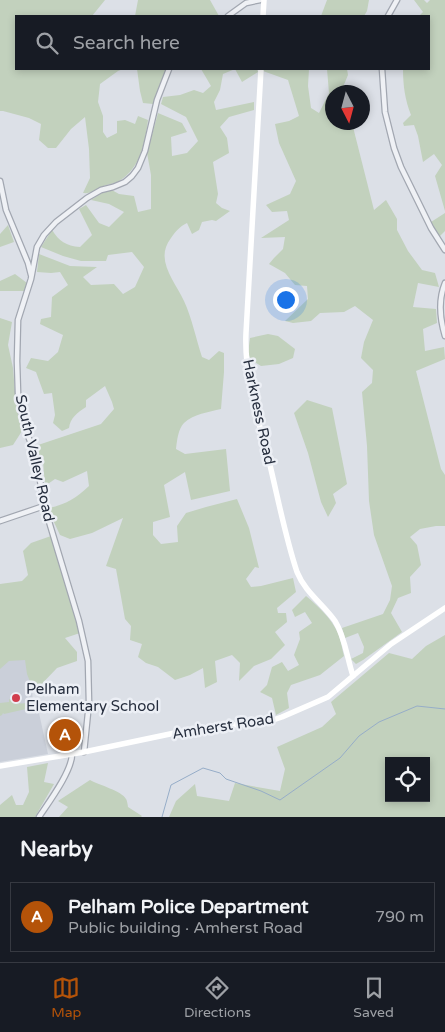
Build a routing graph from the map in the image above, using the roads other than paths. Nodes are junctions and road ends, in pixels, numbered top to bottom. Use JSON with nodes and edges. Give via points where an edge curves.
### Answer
{"nodes":[{"id":1,"x":262,"y":0,"type":"edge"},
{"id":2,"x":397,"y":0,"type":"edge"},
{"id":3,"x":229,"y":15,"type":"edge"},
{"id":4,"x":263,"y":15,"type":"edge"},
{"id":5,"x":389,"y":15,"type":"edge"},
{"id":6,"x":169,"y":70,"type":"edge"},
{"id":7,"x":261,"y":70,"type":"edge"},
{"id":8,"x":382,"y":70,"type":"edge"},
{"id":9,"x":0,"y":181,"type":"edge"},
{"id":10,"x":1,"y":196,"type":"edge"},
{"id":11,"x":445,"y":250,"type":"edge"},
{"id":12,"x":31,"y":279,"type":"junction"},
{"id":13,"x":445,"y":283,"type":"edge"},
{"id":14,"x":445,"y":336,"type":"edge"},
{"id":15,"x":44,"y":506,"type":"junction"},
{"id":16,"x":0,"y":521,"type":"edge"},
{"id":17,"x":445,"y":608,"type":"edge"},
{"id":18,"x":353,"y":676,"type":"junction"},
{"id":19,"x":84,"y":752,"type":"junction"},
{"id":20,"x":72,"y":754,"type":"junction"},
{"id":21,"x":0,"y":766,"type":"edge"},
{"id":22,"x":39,"y":817,"type":"edge"}],
"edges":[{"from":1,"to":3,"type":"street","via":[[246,3]]},
{"from":1,"to":4,"type":"main road"},
{"from":2,"to":5,"type":"street"},
{"from":6,"to":12,"type":"street","name":"South Valley Road","via":[[136,171],[125,182],[94,193],[49,228],[37,247]]},
{"from":7,"to":18,"type":"main road","name":"Harkness Road","via":[[247,304],[247,364],[297,572],[305,587],[336,624]]},
{"from":8,"to":11,"type":"street","via":[[385,112],[394,148],[431,228]]},
{"from":9,"to":10,"type":"street"},
{"from":10,"to":12,"type":"street","via":[[29,266]]},
{"from":12,"to":15,"type":"street","name":"South Valley Road","via":[[18,323],[18,388],[22,420],[38,462]]},
{"from":13,"to":14,"type":"street","via":[[440,302]]},
{"from":15,"to":16,"type":"street"},
{"from":15,"to":19,"type":"street","name":"South Valley Road","via":[[88,661],[89,712]]},
{"from":17,"to":18,"type":"main road","name":"Amherst Road","via":[[392,644]]},
{"from":18,"to":19,"type":"main road","name":"Amherst Road","via":[[328,697],[270,721],[189,730]]},
{"from":19,"to":20,"type":"main road","name":"Amherst Road"},
{"from":20,"to":21,"type":"main road","name":"Amherst Road"},
{"from":20,"to":22,"type":"street","via":[[71,765]]}]}
